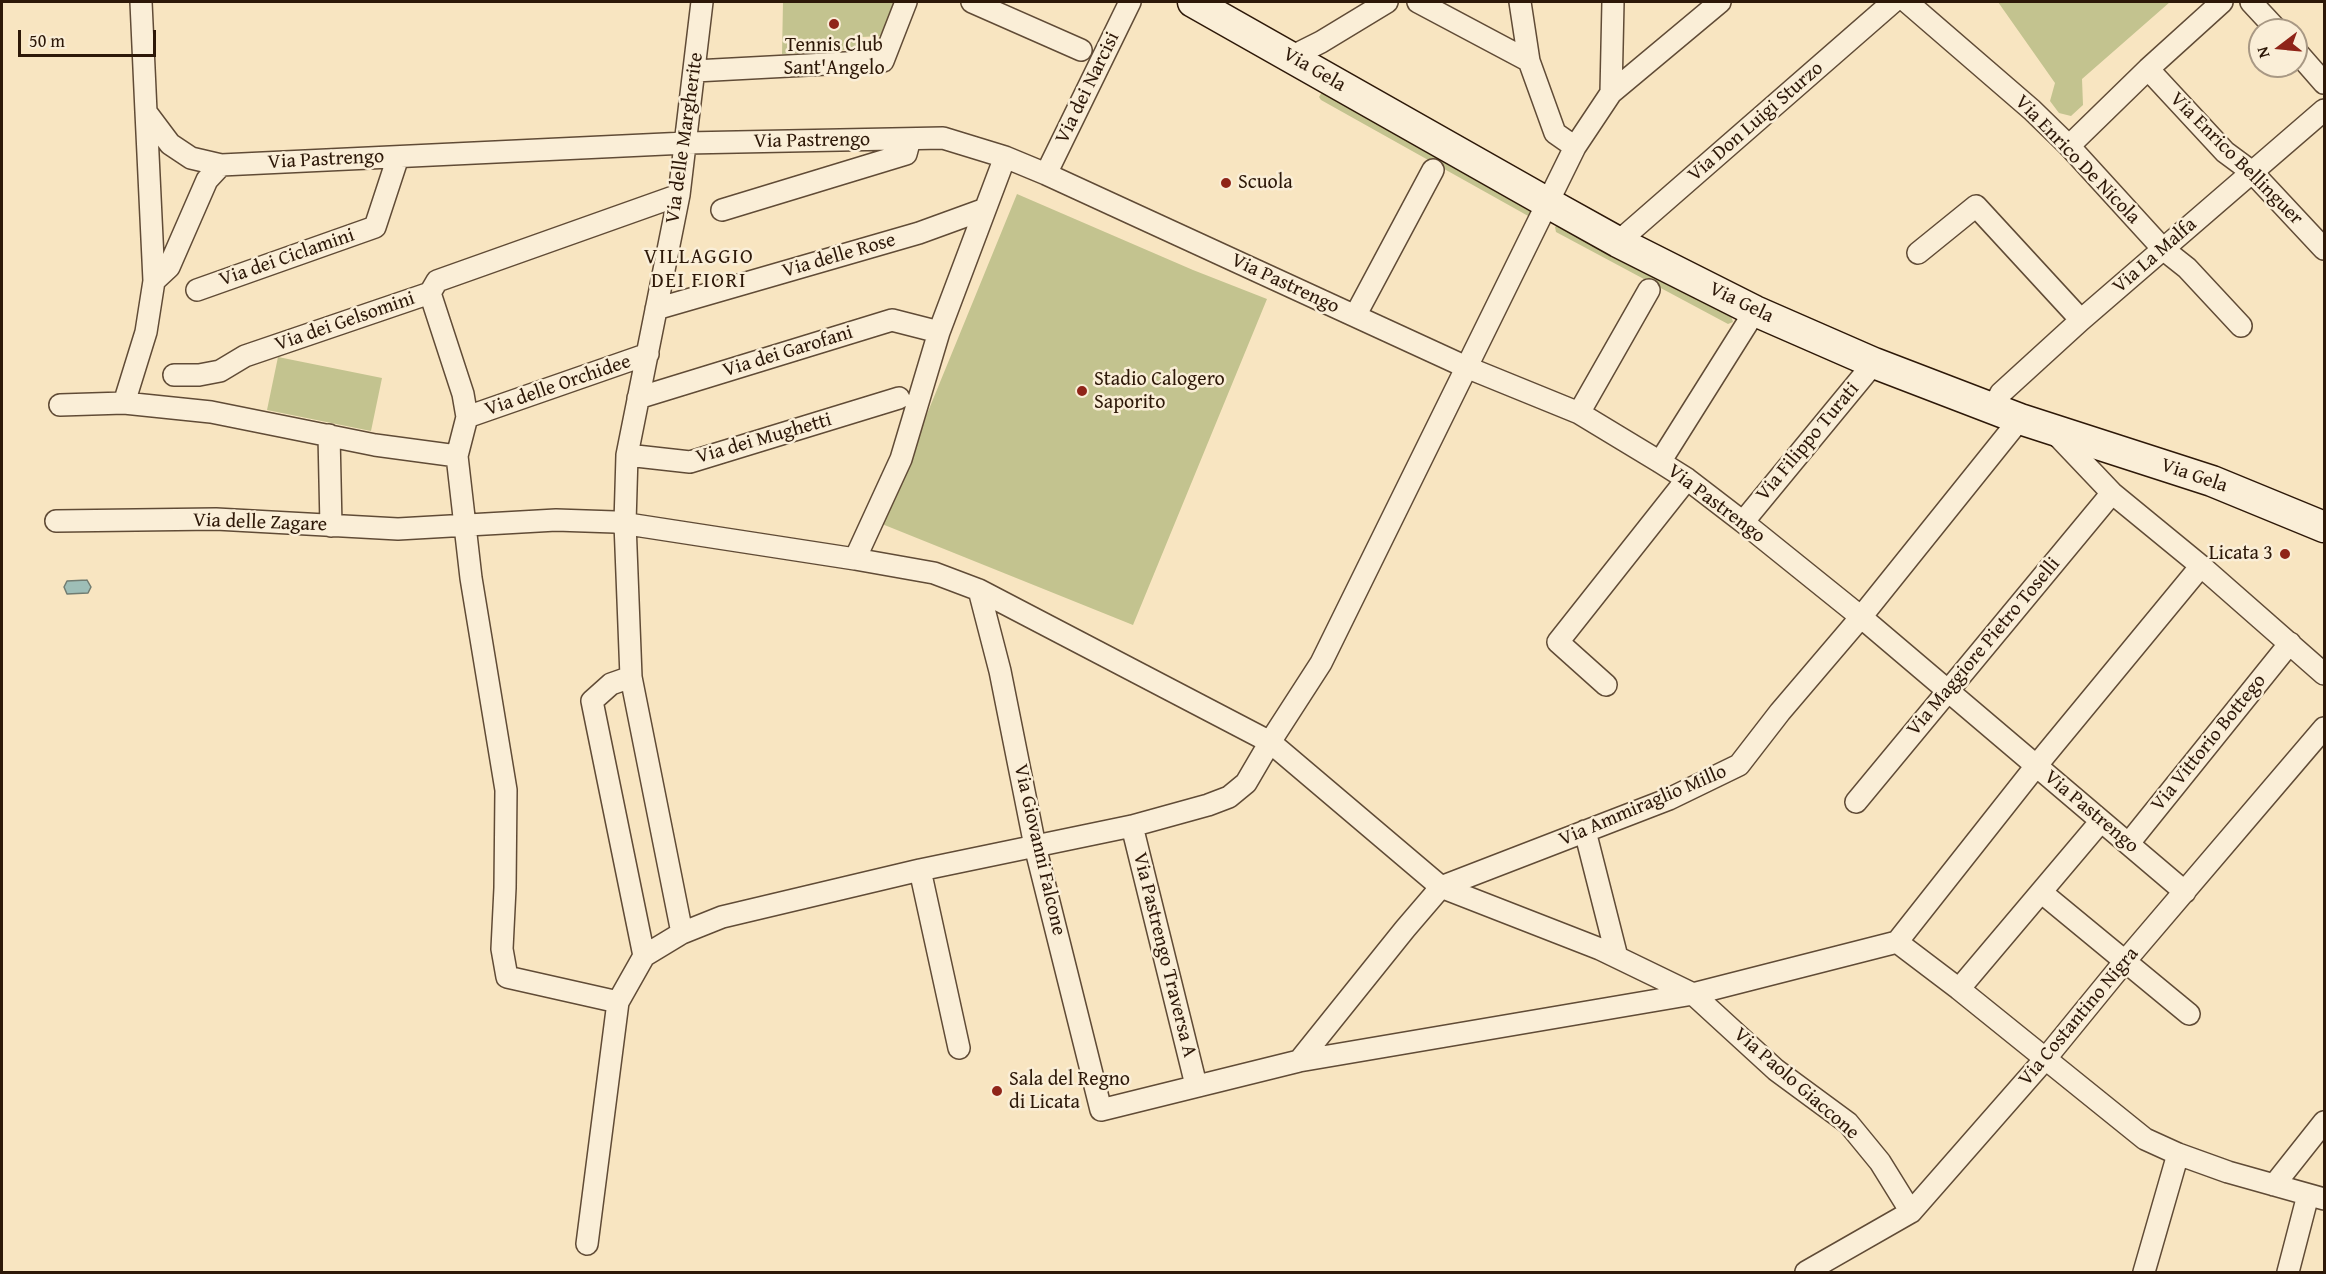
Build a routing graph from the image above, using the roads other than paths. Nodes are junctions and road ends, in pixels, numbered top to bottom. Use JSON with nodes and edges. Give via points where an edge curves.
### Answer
{"nodes":[{"id":1,"x":141,"y":2,"type":"edge"},
{"id":2,"x":702,"y":2,"type":"edge"},
{"id":3,"x":906,"y":2,"type":"edge"},
{"id":4,"x":972,"y":2,"type":"edge"},
{"id":5,"x":1130,"y":2,"type":"edge"},
{"id":6,"x":1193,"y":2,"type":"edge"},
{"id":7,"x":1387,"y":2,"type":"edge"},
{"id":8,"x":1520,"y":2,"type":"edge"},
{"id":9,"x":1613,"y":2,"type":"edge"},
{"id":10,"x":1720,"y":2,"type":"edge"},
{"id":11,"x":1893,"y":2,"type":"edge"},
{"id":12,"x":1907,"y":2,"type":"edge"},
{"id":13,"x":2222,"y":2,"type":"edge"},
{"id":14,"x":2251,"y":2,"type":"edge"},
{"id":15,"x":1424,"y":3,"type":"edge"},
{"id":16,"x":2266,"y":18,"type":"edge"},
{"id":17,"x":1081,"y":50,"type":"dead end"},
{"id":18,"x":1291,"y":57,"type":"junction"},
{"id":19,"x":1529,"y":61,"type":"junction"},
{"id":20,"x":2308,"y":64,"type":"edge"},
{"id":21,"x":2148,"y":69,"type":"junction"},
{"id":22,"x":695,"y":71,"type":"junction"},
{"id":23,"x":2325,"y":83,"type":"edge"},
{"id":24,"x":1611,"y":93,"type":"junction"},
{"id":25,"x":2325,"y":110,"type":"edge"},
{"id":26,"x":146,"y":112,"type":"junction"},
{"id":27,"x":910,"y":140,"type":"junction"},
{"id":28,"x":686,"y":142,"type":"junction"},
{"id":29,"x":2068,"y":146,"type":"junction"},
{"id":30,"x":1575,"y":147,"type":"junction"},
{"id":31,"x":398,"y":157,"type":"junction"},
{"id":32,"x":1005,"y":157,"type":"junction"},
{"id":33,"x":221,"y":165,"type":"junction"},
{"id":34,"x":1434,"y":170,"type":"dead end"},
{"id":35,"x":2252,"y":172,"type":"junction"},
{"id":36,"x":1046,"y":174,"type":"junction"},
{"id":37,"x":679,"y":195,"type":"junction"},
{"id":38,"x":1548,"y":203,"type":"junction"},
{"id":39,"x":986,"y":209,"type":"junction"},
{"id":40,"x":722,"y":210,"type":"dead end"},
{"id":41,"x":1618,"y":242,"type":"junction"},
{"id":42,"x":2163,"y":249,"type":"junction"},
{"id":43,"x":2325,"y":249,"type":"edge"},
{"id":44,"x":1917,"y":253,"type":"dead end"},
{"id":45,"x":154,"y":281,"type":"junction"},
{"id":46,"x":197,"y":290,"type":"dead end"},
{"id":47,"x":1649,"y":290,"type":"dead end"},
{"id":48,"x":430,"y":293,"type":"junction"},
{"id":49,"x":656,"y":309,"type":"junction"},
{"id":50,"x":1755,"y":311,"type":"junction"},
{"id":51,"x":1355,"y":316,"type":"junction"},
{"id":52,"x":2081,"y":320,"type":"junction"},
{"id":53,"x":2241,"y":326,"type":"dead end"},
{"id":54,"x":939,"y":332,"type":"junction"},
{"id":55,"x":648,"y":354,"type":"junction"},
{"id":56,"x":1874,"y":363,"type":"junction"},
{"id":57,"x":1466,"y":368,"type":"junction"},
{"id":58,"x":174,"y":375,"type":"dead end"},
{"id":59,"x":899,"y":398,"type":"dead end"},
{"id":60,"x":638,"y":399,"type":"junction"},
{"id":61,"x":124,"y":403,"type":"junction"},
{"id":62,"x":60,"y":405,"type":"dead end"},
{"id":63,"x":1993,"y":408,"type":"junction"},
{"id":64,"x":1579,"y":413,"type":"junction"},
{"id":65,"x":467,"y":417,"type":"junction"},
{"id":66,"x":2020,"y":419,"type":"junction"},
{"id":67,"x":2049,"y":427,"type":"junction"},
{"id":68,"x":329,"y":435,"type":"junction"},
{"id":69,"x":627,"y":455,"type":"junction"},
{"id":70,"x":457,"y":456,"type":"junction"},
{"id":71,"x":1660,"y":462,"type":"junction"},
{"id":72,"x":1687,"y":479,"type":"junction"},
{"id":73,"x":2112,"y":493,"type":"junction"},
{"id":74,"x":56,"y":521,"type":"dead end"},
{"id":75,"x":1743,"y":522,"type":"junction"},
{"id":76,"x":625,"y":523,"type":"junction"},
{"id":77,"x":464,"y":524,"type":"junction"},
{"id":78,"x":331,"y":526,"type":"junction"},
{"id":79,"x":2325,"y":527,"type":"edge"},
{"id":80,"x":855,"y":559,"type":"junction"},
{"id":81,"x":2201,"y":566,"type":"junction"},
{"id":82,"x":979,"y":590,"type":"junction"},
{"id":83,"x":1861,"y":617,"type":"junction"},
{"id":84,"x":2290,"y":643,"type":"junction"},
{"id":85,"x":2325,"y":674,"type":"edge"},
{"id":86,"x":631,"y":677,"type":"junction"},
{"id":87,"x":1606,"y":685,"type":"dead end"},
{"id":88,"x":1948,"y":690,"type":"junction"},
{"id":89,"x":2325,"y":728,"type":"edge"},
{"id":90,"x":1269,"y":742,"type":"junction"},
{"id":91,"x":2036,"y":766,"type":"junction"},
{"id":92,"x":1856,"y":802,"type":"dead end"},
{"id":93,"x":2102,"y":821,"type":"junction"},
{"id":94,"x":1132,"y":826,"type":"junction"},
{"id":95,"x":1585,"y":831,"type":"junction"},
{"id":96,"x":2128,"y":843,"type":"junction"},
{"id":97,"x":1035,"y":846,"type":"junction"},
{"id":98,"x":920,"y":870,"type":"junction"},
{"id":99,"x":1442,"y":887,"type":"junction"},
{"id":100,"x":2041,"y":892,"type":"junction"},
{"id":101,"x":2185,"y":892,"type":"junction"},
{"id":102,"x":682,"y":933,"type":"junction"},
{"id":103,"x":1897,"y":942,"type":"junction"},
{"id":104,"x":644,"y":956,"type":"junction"},
{"id":105,"x":1617,"y":957,"type":"junction"},
{"id":106,"x":2126,"y":960,"type":"junction"},
{"id":107,"x":1959,"y":989,"type":"junction"},
{"id":108,"x":1693,"y":994,"type":"junction"},
{"id":109,"x":618,"y":1002,"type":"junction"},
{"id":110,"x":2189,"y":1014,"type":"dead end"},
{"id":111,"x":959,"y":1048,"type":"dead end"},
{"id":112,"x":2046,"y":1058,"type":"junction"},
{"id":113,"x":1299,"y":1061,"type":"junction"},
{"id":114,"x":1196,"y":1085,"type":"junction"},
{"id":115,"x":2325,"y":1122,"type":"edge"},
{"id":116,"x":2178,"y":1154,"type":"junction"},
{"id":117,"x":2274,"y":1185,"type":"junction"},
{"id":118,"x":2316,"y":1197,"type":"edge"},
{"id":119,"x":1911,"y":1212,"type":"junction"},
{"id":120,"x":587,"y":1244,"type":"dead end"},
{"id":121,"x":1806,"y":1272,"type":"edge"},
{"id":122,"x":2144,"y":1272,"type":"edge"},
{"id":123,"x":2288,"y":1272,"type":"edge"}],
"edges":[{"from":1,"to":26,"type":"street"},
{"from":2,"to":22,"type":"street","name":"Via delle Margherite"},
{"from":3,"to":22,"type":"street","via":[[883,61]]},
{"from":4,"to":17,"type":"street"},
{"from":5,"to":36,"type":"street","name":"Via dei Narcisi"},
{"from":6,"to":18,"type":"main road","name":"Via Gela"},
{"from":7,"to":18,"type":"street"},
{"from":8,"to":19,"type":"street"},
{"from":9,"to":24,"type":"street"},
{"from":10,"to":24,"type":"street"},
{"from":11,"to":41,"type":"street","name":"Via Don Luigi Sturzo"},
{"from":12,"to":29,"type":"street","name":"Via Enrico De Nicola"},
{"from":13,"to":21,"type":"street"},
{"from":14,"to":16,"type":"street"},
{"from":15,"to":19,"type":"street"},
{"from":18,"to":38,"type":"main road","name":"Via Gela"},
{"from":19,"to":30,"type":"street","via":[[1555,133]]},
{"from":20,"to":23,"type":"street"},
{"from":21,"to":29,"type":"street"},
{"from":21,"to":35,"type":"street","name":"Via Enrico Bellinguer","via":[[2225,152]]},
{"from":22,"to":28,"type":"street","name":"Via delle Margherite"},
{"from":24,"to":30,"type":"street"},
{"from":25,"to":35,"type":"street","name":"Via La Malfa"},
{"from":26,"to":33,"type":"street","name":"Via Pastrengo","via":[[170,144],[191,158]]},
{"from":26,"to":45,"type":"street"},
{"from":27,"to":28,"type":"street","name":"Via Pastrengo"},
{"from":27,"to":32,"type":"street","name":"Via Pastrengo","via":[[943,138]]},
{"from":27,"to":40,"type":"street","via":[[906,154]]},
{"from":28,"to":31,"type":"street","name":"Via Pastrengo"},
{"from":28,"to":37,"type":"street","name":"Via delle Margherite"},
{"from":29,"to":42,"type":"street","name":"Via Enrico De Nicola"},
{"from":30,"to":38,"type":"street"},
{"from":31,"to":33,"type":"street","name":"Via Pastrengo"},
{"from":31,"to":46,"type":"street","name":"Via dei Ciclamini","via":[[375,227]]},
{"from":32,"to":36,"type":"street","name":"Via Pastrengo"},
{"from":32,"to":39,"type":"street"},
{"from":33,"to":45,"type":"street","via":[[207,180],[169,267]]},
{"from":34,"to":51,"type":"street"},
{"from":35,"to":42,"type":"street","name":"Via La Malfa"},
{"from":35,"to":43,"type":"street","name":"Via Enrico Bellinguer"},
{"from":36,"to":51,"type":"street","name":"Via Pastrengo"},
{"from":37,"to":48,"type":"street","name":"Via dei Gelsomini","via":[[437,280]]},
{"from":37,"to":49,"type":"street","name":"Via delle Margherite"},
{"from":38,"to":41,"type":"main road","name":"Via Gela"},
{"from":38,"to":57,"type":"street"},
{"from":39,"to":49,"type":"street","name":"Via delle Rose","via":[[919,233]]},
{"from":39,"to":54,"type":"street"},
{"from":41,"to":50,"type":"main road","name":"Via Gela"},
{"from":42,"to":52,"type":"street","name":"Via La Malfa"},
{"from":42,"to":53,"type":"street","name":"Via Enrico De Nicola","via":[[2187,268]]},
{"from":44,"to":52,"type":"street","via":[[1976,206]]},
{"from":45,"to":61,"type":"street","via":[[146,332]]},
{"from":47,"to":64,"type":"street"},
{"from":48,"to":58,"type":"street","name":"Via dei Gelsomini","via":[[245,356],[220,371]]},
{"from":48,"to":65,"type":"street"},
{"from":49,"to":55,"type":"street","name":"Via delle Margherite"},
{"from":50,"to":56,"type":"main road","name":"Via Gela"},
{"from":50,"to":71,"type":"street"},
{"from":51,"to":57,"type":"street","name":"Via Pastrengo"},
{"from":52,"to":63,"type":"street","name":"Via La Malfa","via":[[2001,393]]},
{"from":54,"to":60,"type":"street","name":"Via dei Garofani","via":[[892,320]]},
{"from":54,"to":80,"type":"street","via":[[900,459]]},
{"from":55,"to":60,"type":"street","name":"Via delle Margherite"},
{"from":55,"to":65,"type":"street","name":"Via delle Orchidee"},
{"from":56,"to":63,"type":"main road","name":"Via Gela"},
{"from":56,"to":75,"type":"street","name":"Via Filippo Turati"},
{"from":57,"to":64,"type":"street","name":"Via Pastrengo"},
{"from":57,"to":90,"type":"street","via":[[1321,663]]},
{"from":59,"to":69,"type":"street","name":"Via dei Mughetti","via":[[690,462]]},
{"from":60,"to":69,"type":"street","name":"Via delle Margherite"},
{"from":61,"to":62,"type":"street"},
{"from":61,"to":68,"type":"street","via":[[211,412]]},
{"from":63,"to":66,"type":"main road","name":"Via Gela"},
{"from":64,"to":71,"type":"street","name":"Via Pastrengo"},
{"from":65,"to":70,"type":"street"},
{"from":66,"to":67,"type":"main road","name":"Via Gela"},
{"from":66,"to":83,"type":"street","name":"Via Ammiraglio Millo"},
{"from":67,"to":73,"type":"street"},
{"from":67,"to":79,"type":"main road","name":"Via Gela","via":[[2212,482]]},
{"from":68,"to":70,"type":"street"},
{"from":68,"to":78,"type":"street"},
{"from":69,"to":76,"type":"street","name":"Via delle Margherite"},
{"from":70,"to":77,"type":"street"},
{"from":71,"to":72,"type":"street","name":"Via Pastrengo"},
{"from":72,"to":75,"type":"street","name":"Via Pastrengo"},
{"from":72,"to":87,"type":"street","via":[[1558,642]]},
{"from":73,"to":81,"type":"street"},
{"from":73,"to":88,"type":"street","name":"Via Maggiore Pietro Toselli"},
{"from":74,"to":78,"type":"street","name":"Via delle Zagare","via":[[216,519]]},
{"from":75,"to":83,"type":"street","name":"Via Pastrengo"},
{"from":76,"to":77,"type":"street","name":"Via delle Zagare","via":[[556,520]]},
{"from":76,"to":80,"type":"street","name":"Via delle Zagare"},
{"from":76,"to":86,"type":"street","name":"Via delle Margherite"},
{"from":77,"to":78,"type":"street","name":"Via delle Zagare","via":[[398,529]]},
{"from":77,"to":109,"type":"street","via":[[506,790],[502,949],[507,977]]},
{"from":80,"to":82,"type":"street","name":"Via delle Zagare","via":[[934,573]]},
{"from":81,"to":84,"type":"street"},
{"from":81,"to":91,"type":"street"},
{"from":82,"to":90,"type":"street","name":"Via Paolo Giaccone"},
{"from":82,"to":97,"type":"street","name":"Via Giovanni Falcone","via":[[1000,671]]},
{"from":83,"to":88,"type":"street","name":"Via Pastrengo"},
{"from":83,"to":95,"type":"street","name":"Via Ammiraglio Millo","via":[[1739,765],[1669,799]]},
{"from":84,"to":85,"type":"street"},
{"from":84,"to":96,"type":"street","name":"Via Vittorio Bottego"},
{"from":86,"to":102,"type":"street","name":"Via delle Margherite"},
{"from":86,"to":104,"type":"street","via":[[611,684],[592,701]]},
{"from":88,"to":91,"type":"street","name":"Via Pastrengo"},
{"from":88,"to":92,"type":"street","name":"Via Maggiore Pietro Toselli"},
{"from":89,"to":101,"type":"street","name":"Via Costantino Nigra"},
{"from":90,"to":94,"type":"street","via":[[1246,783],[1229,797]]},
{"from":90,"to":99,"type":"street","name":"Via Paolo Giaccone"},
{"from":91,"to":93,"type":"street","name":"Via Pastrengo"},
{"from":91,"to":103,"type":"street"},
{"from":93,"to":96,"type":"street","name":"Via Pastrengo"},
{"from":93,"to":100,"type":"street"},
{"from":94,"to":97,"type":"street"},
{"from":94,"to":114,"type":"street","name":"Via Pastrengo Traversa A"},
{"from":95,"to":99,"type":"street","name":"Via Ammiraglio Millo"},
{"from":95,"to":105,"type":"street"},
{"from":96,"to":101,"type":"street","name":"Via Pastrengo"},
{"from":97,"to":98,"type":"street"},
{"from":97,"to":114,"type":"street","name":"Via Giovanni Falcone","via":[[1101,1110]]},
{"from":98,"to":102,"type":"street","via":[[722,918]]},
{"from":98,"to":111,"type":"street"},
{"from":99,"to":105,"type":"street","name":"Via Paolo Giaccone"},
{"from":99,"to":113,"type":"street","name":"Via Ammiraglio Millo"},
{"from":100,"to":106,"type":"street"},
{"from":100,"to":107,"type":"street"},
{"from":101,"to":106,"type":"street","name":"Via Costantino Nigra"},
{"from":102,"to":104,"type":"street"},
{"from":103,"to":107,"type":"street"},
{"from":103,"to":108,"type":"street"},
{"from":104,"to":109,"type":"street"},
{"from":105,"to":108,"type":"street","name":"Via Paolo Giaccone"},
{"from":106,"to":110,"type":"street"},
{"from":106,"to":112,"type":"street","name":"Via Costantino Nigra"},
{"from":107,"to":112,"type":"street"},
{"from":108,"to":113,"type":"street"},
{"from":108,"to":119,"type":"street","name":"Via Paolo Giaccone","via":[[1776,1070],[1848,1124],[1880,1162]]},
{"from":109,"to":120,"type":"street"},
{"from":112,"to":116,"type":"street","via":[[2133,1131]]},
{"from":112,"to":119,"type":"street","name":"Via Costantino Nigra"},
{"from":113,"to":114,"type":"street"},
{"from":115,"to":117,"type":"street"},
{"from":116,"to":117,"type":"street"},
{"from":116,"to":122,"type":"street"},
{"from":117,"to":118,"type":"street"},
{"from":118,"to":123,"type":"street"},
{"from":119,"to":121,"type":"street","name":"Via Costantino Nigra"}]}
